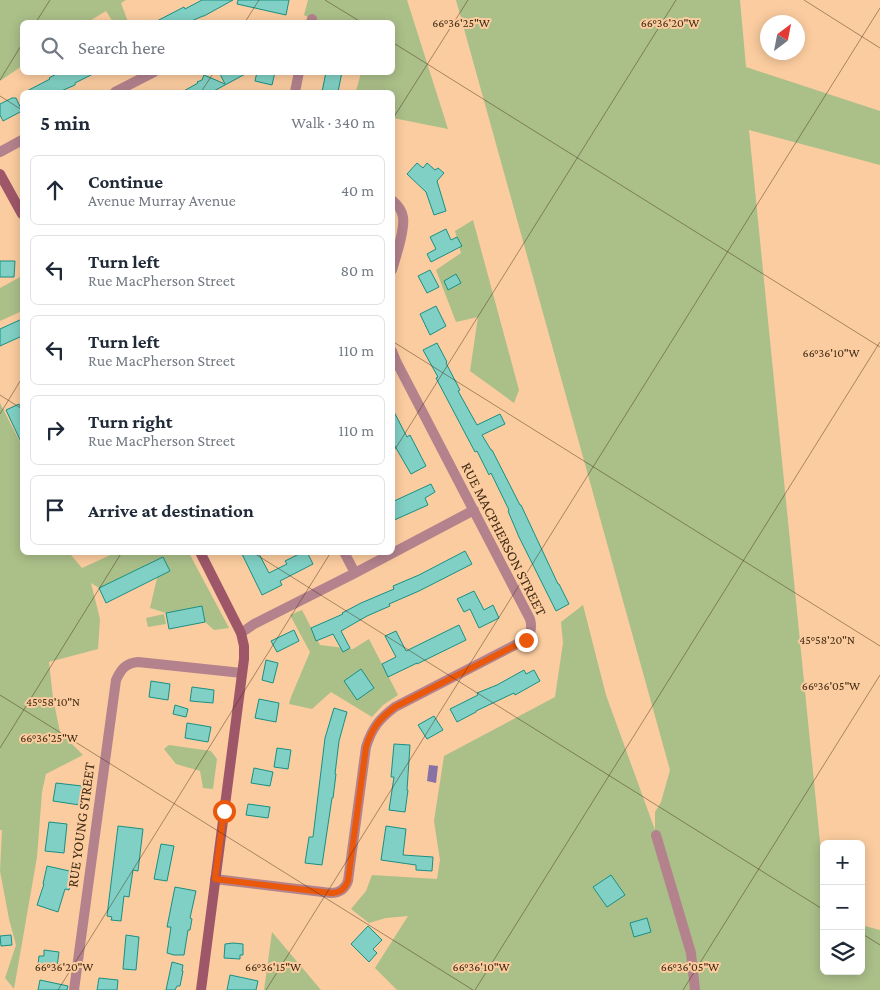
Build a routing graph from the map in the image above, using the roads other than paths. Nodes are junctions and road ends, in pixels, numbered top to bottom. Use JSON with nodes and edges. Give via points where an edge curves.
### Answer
{"nodes":[{"id":1,"x":148,"y":75,"type":"edge"},
{"id":2,"x":298,"y":75,"type":"edge"},
{"id":3,"x":119,"y":90,"type":"edge"},
{"id":4,"x":295,"y":90,"type":"edge"},
{"id":5,"x":20,"y":141,"type":"edge"},
{"id":6,"x":0,"y":152,"type":"edge"},
{"id":7,"x":0,"y":174,"type":"edge"},
{"id":8,"x":395,"y":203,"type":"edge"},
{"id":9,"x":20,"y":210,"type":"edge"},
{"id":10,"x":395,"y":258,"type":"edge"},
{"id":11,"x":395,"y":357,"type":"edge"},
{"id":12,"x":474,"y":510,"type":"junction"},
{"id":13,"x":395,"y":552,"type":"edge"},
{"id":14,"x":202,"y":555,"type":"edge"},
{"id":15,"x":346,"y":555,"type":"edge"},
{"id":16,"x":389,"y":555,"type":"edge"},
{"id":17,"x":355,"y":573,"type":"junction"},
{"id":18,"x":241,"y":633,"type":"junction"},
{"id":19,"x":242,"y":672,"type":"junction"},
{"id":20,"x":656,"y":835,"type":"dead end"},
{"id":21,"x":215,"y":879,"type":"junction"},
{"id":22,"x":74,"y":990,"type":"edge"},
{"id":23,"x":201,"y":990,"type":"edge"},
{"id":24,"x":695,"y":990,"type":"edge"}],
"edges":[{"from":1,"to":3,"type":"street"},
{"from":2,"to":4,"type":"street"},
{"from":5,"to":6,"type":"street"},
{"from":7,"to":9,"type":"street"},
{"from":8,"to":10,"type":"street","via":[[403,217],[403,226]]},
{"from":11,"to":12,"type":"street","name":"RUE MACPHERSON STREET"},
{"from":12,"to":13,"type":"street"},
{"from":12,"to":21,"type":"street","name":"RUE MACPHERSON STREET","via":[[530,619],[532,625],[526,640],[395,707],[376,724],[366,747],[348,881],[343,889],[331,893]]},
{"from":14,"to":18,"type":"street"},
{"from":15,"to":17,"type":"street"},
{"from":16,"to":17,"type":"street"},
{"from":17,"to":18,"type":"street"},
{"from":18,"to":19,"type":"street","via":[[244,646]]},
{"from":19,"to":21,"type":"street"},
{"from":19,"to":22,"type":"street","name":"RUE YOUNG STREET","via":[[138,662],[126,666],[118,674]]},
{"from":20,"to":24,"type":"street","via":[[691,953]]},
{"from":21,"to":23,"type":"street"}]}
